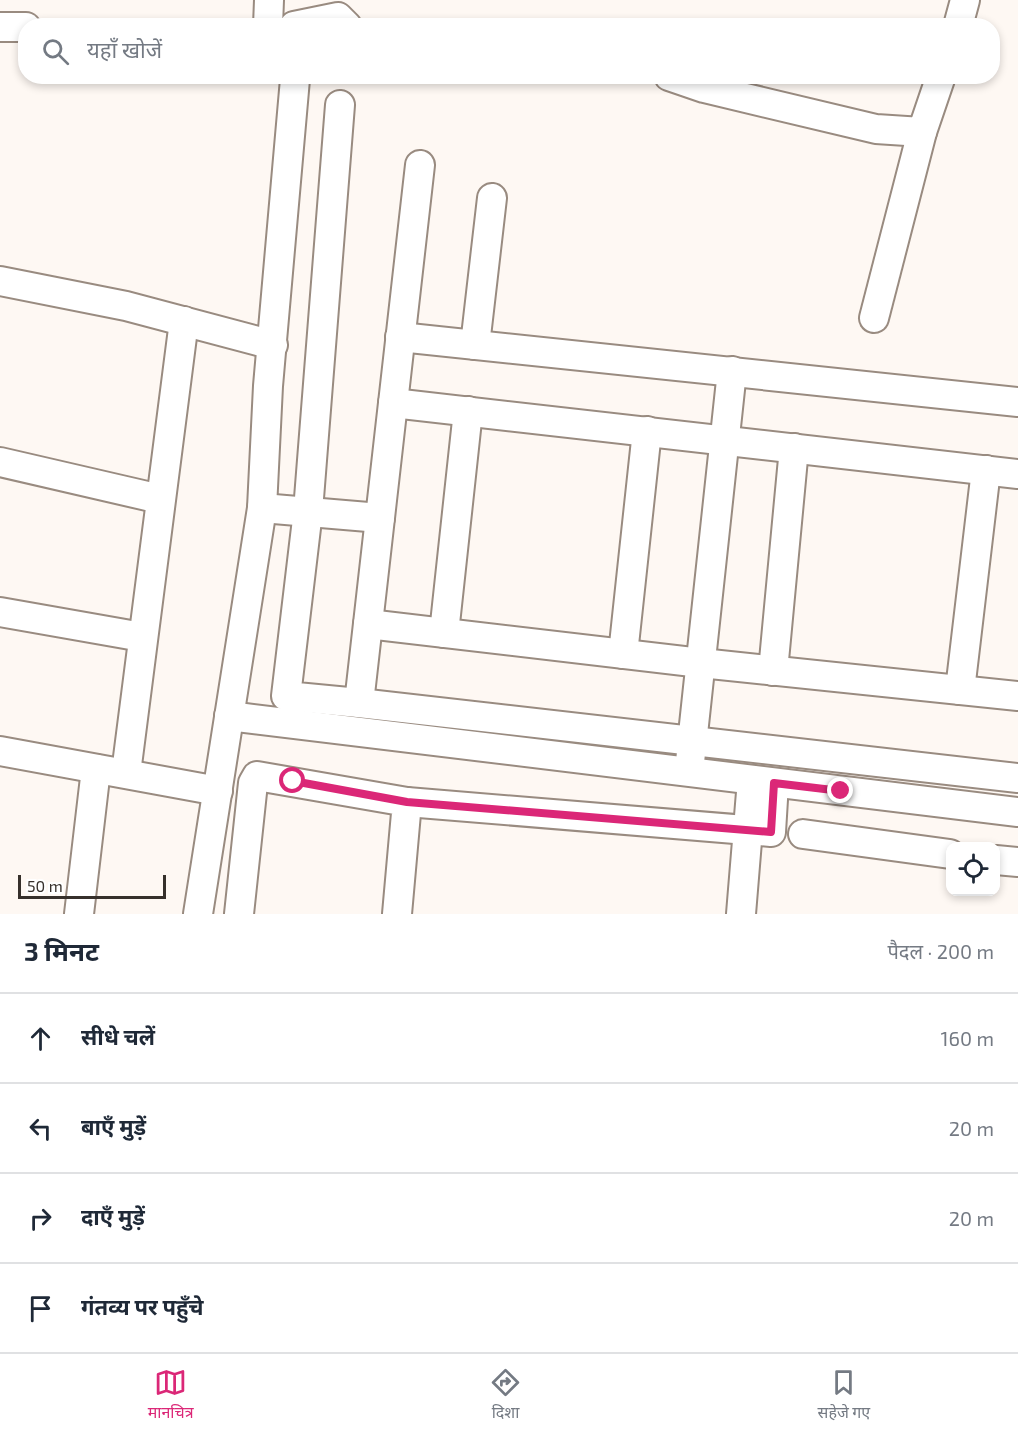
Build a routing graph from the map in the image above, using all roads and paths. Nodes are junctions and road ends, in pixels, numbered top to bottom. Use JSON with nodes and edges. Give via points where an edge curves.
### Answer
{"nodes":[{"id":1,"x":269,"y":0,"type":"edge"},
{"id":2,"x":964,"y":0,"type":"edge"},
{"id":3,"x":268,"y":18,"type":"edge"},
{"id":4,"x":960,"y":18,"type":"edge"},
{"id":5,"x":0,"y":27,"type":"edge"},
{"id":6,"x":18,"y":27,"type":"edge"},
{"id":7,"x":295,"y":84,"type":"edge"},
{"id":8,"x":692,"y":84,"type":"edge"},
{"id":9,"x":938,"y":84,"type":"edge"},
{"id":10,"x":340,"y":105,"type":"dead end"},
{"id":11,"x":922,"y":132,"type":"junction"},
{"id":12,"x":420,"y":165,"type":"dead end"},
{"id":13,"x":492,"y":198,"type":"dead end"},
{"id":14,"x":0,"y":281,"type":"edge"},
{"id":15,"x":874,"y":318,"type":"dead end"},
{"id":16,"x":184,"y":321,"type":"junction"},
{"id":17,"x":400,"y":337,"type":"junction"},
{"id":18,"x":273,"y":345,"type":"junction"},
{"id":19,"x":475,"y":345,"type":"junction"},
{"id":20,"x":732,"y":371,"type":"junction"},
{"id":21,"x":1018,"y":402,"type":"edge"},
{"id":22,"x":393,"y":403,"type":"junction"},
{"id":23,"x":468,"y":411,"type":"junction"},
{"id":24,"x":647,"y":431,"type":"junction"},
{"id":25,"x":725,"y":440,"type":"junction"},
{"id":26,"x":794,"y":448,"type":"junction"},
{"id":27,"x":0,"y":462,"type":"edge"},
{"id":28,"x":986,"y":470,"type":"junction"},
{"id":29,"x":1018,"y":474,"type":"edge"},
{"id":30,"x":160,"y":499,"type":"junction"},
{"id":31,"x":262,"y":508,"type":"junction"},
{"id":32,"x":308,"y":511,"type":"junction"},
{"id":33,"x":380,"y":518,"type":"junction"},
{"id":34,"x":0,"y":612,"type":"edge"},
{"id":35,"x":368,"y":624,"type":"junction"},
{"id":36,"x":444,"y":633,"type":"junction"},
{"id":37,"x":142,"y":638,"type":"junction"},
{"id":38,"x":623,"y":654,"type":"junction"},
{"id":39,"x":701,"y":663,"type":"junction"},
{"id":40,"x":773,"y":671,"type":"junction"},
{"id":41,"x":960,"y":690,"type":"junction"},
{"id":42,"x":1018,"y":696,"type":"edge"},
{"id":43,"x":359,"y":703,"type":"junction"},
{"id":44,"x":229,"y":716,"type":"junction"},
{"id":45,"x":692,"y":743,"type":"junction"},
{"id":46,"x":0,"y":751,"type":"edge"},
{"id":47,"x":96,"y":769,"type":"junction"},
{"id":48,"x":126,"y":773,"type":"junction"},
{"id":49,"x":690,"y":773,"type":"junction"},
{"id":50,"x":1018,"y":778,"type":"edge"},
{"id":51,"x":763,"y":782,"type":"junction"},
{"id":52,"x":218,"y":791,"type":"junction"},
{"id":53,"x":407,"y":802,"type":"junction"},
{"id":54,"x":1018,"y":812,"type":"edge"},
{"id":55,"x":748,"y":830,"type":"junction"},
{"id":56,"x":803,"y":834,"type":"dead end"},
{"id":57,"x":946,"y":853,"type":"edge"},
{"id":58,"x":1000,"y":860,"type":"edge"},
{"id":59,"x":1018,"y":862,"type":"edge"},
{"id":60,"x":79,"y":914,"type":"edge"},
{"id":61,"x":198,"y":914,"type":"edge"},
{"id":62,"x":239,"y":914,"type":"edge"},
{"id":63,"x":397,"y":914,"type":"edge"},
{"id":64,"x":741,"y":914,"type":"edge"}],
"edges":[{"from":1,"to":3,"type":"street"},
{"from":2,"to":4,"type":"street"},
{"from":5,"to":6,"type":"street"},
{"from":7,"to":18,"type":"street"},
{"from":8,"to":11,"type":"street","via":[[876,129]]},
{"from":9,"to":11,"type":"street"},
{"from":10,"to":32,"type":"street"},
{"from":11,"to":15,"type":"street"},
{"from":12,"to":17,"type":"street"},
{"from":13,"to":19,"type":"street"},
{"from":14,"to":16,"type":"street"},
{"from":16,"to":18,"type":"street"},
{"from":16,"to":30,"type":"street"},
{"from":17,"to":19,"type":"street"},
{"from":17,"to":22,"type":"street"},
{"from":18,"to":31,"type":"street"},
{"from":19,"to":20,"type":"street"},
{"from":20,"to":21,"type":"street"},
{"from":20,"to":25,"type":"street"},
{"from":22,"to":23,"type":"street"},
{"from":22,"to":33,"type":"street"},
{"from":23,"to":24,"type":"street"},
{"from":23,"to":36,"type":"street"},
{"from":24,"to":25,"type":"street"},
{"from":24,"to":38,"type":"street"},
{"from":25,"to":26,"type":"street"},
{"from":25,"to":39,"type":"street"},
{"from":26,"to":28,"type":"street"},
{"from":26,"to":40,"type":"street"},
{"from":27,"to":30,"type":"street"},
{"from":28,"to":29,"type":"street"},
{"from":28,"to":41,"type":"street"},
{"from":30,"to":37,"type":"street"},
{"from":31,"to":32,"type":"street"},
{"from":31,"to":44,"type":"street"},
{"from":32,"to":33,"type":"street"},
{"from":32,"to":43,"type":"street","via":[[286,696]]},
{"from":33,"to":35,"type":"street"},
{"from":34,"to":37,"type":"street"},
{"from":35,"to":36,"type":"street"},
{"from":35,"to":43,"type":"street"},
{"from":36,"to":38,"type":"street"},
{"from":37,"to":48,"type":"street"},
{"from":38,"to":39,"type":"street"},
{"from":39,"to":40,"type":"street"},
{"from":39,"to":45,"type":"street"},
{"from":40,"to":41,"type":"street"},
{"from":41,"to":42,"type":"street"},
{"from":43,"to":45,"type":"street"},
{"from":44,"to":49,"type":"street"},
{"from":44,"to":52,"type":"street"},
{"from":45,"to":49,"type":"street"},
{"from":45,"to":50,"type":"street"},
{"from":46,"to":47,"type":"street"},
{"from":47,"to":48,"type":"street"},
{"from":47,"to":60,"type":"street"},
{"from":48,"to":52,"type":"street"},
{"from":49,"to":51,"type":"street"},
{"from":51,"to":54,"type":"street"},
{"from":51,"to":55,"type":"street"},
{"from":52,"to":61,"type":"street"},
{"from":53,"to":55,"type":"street"},
{"from":53,"to":62,"type":"street","via":[[257,776],[253,783]]},
{"from":53,"to":63,"type":"street"},
{"from":55,"to":64,"type":"street"},
{"from":56,"to":57,"type":"street"},
{"from":58,"to":59,"type":"street"}]}
